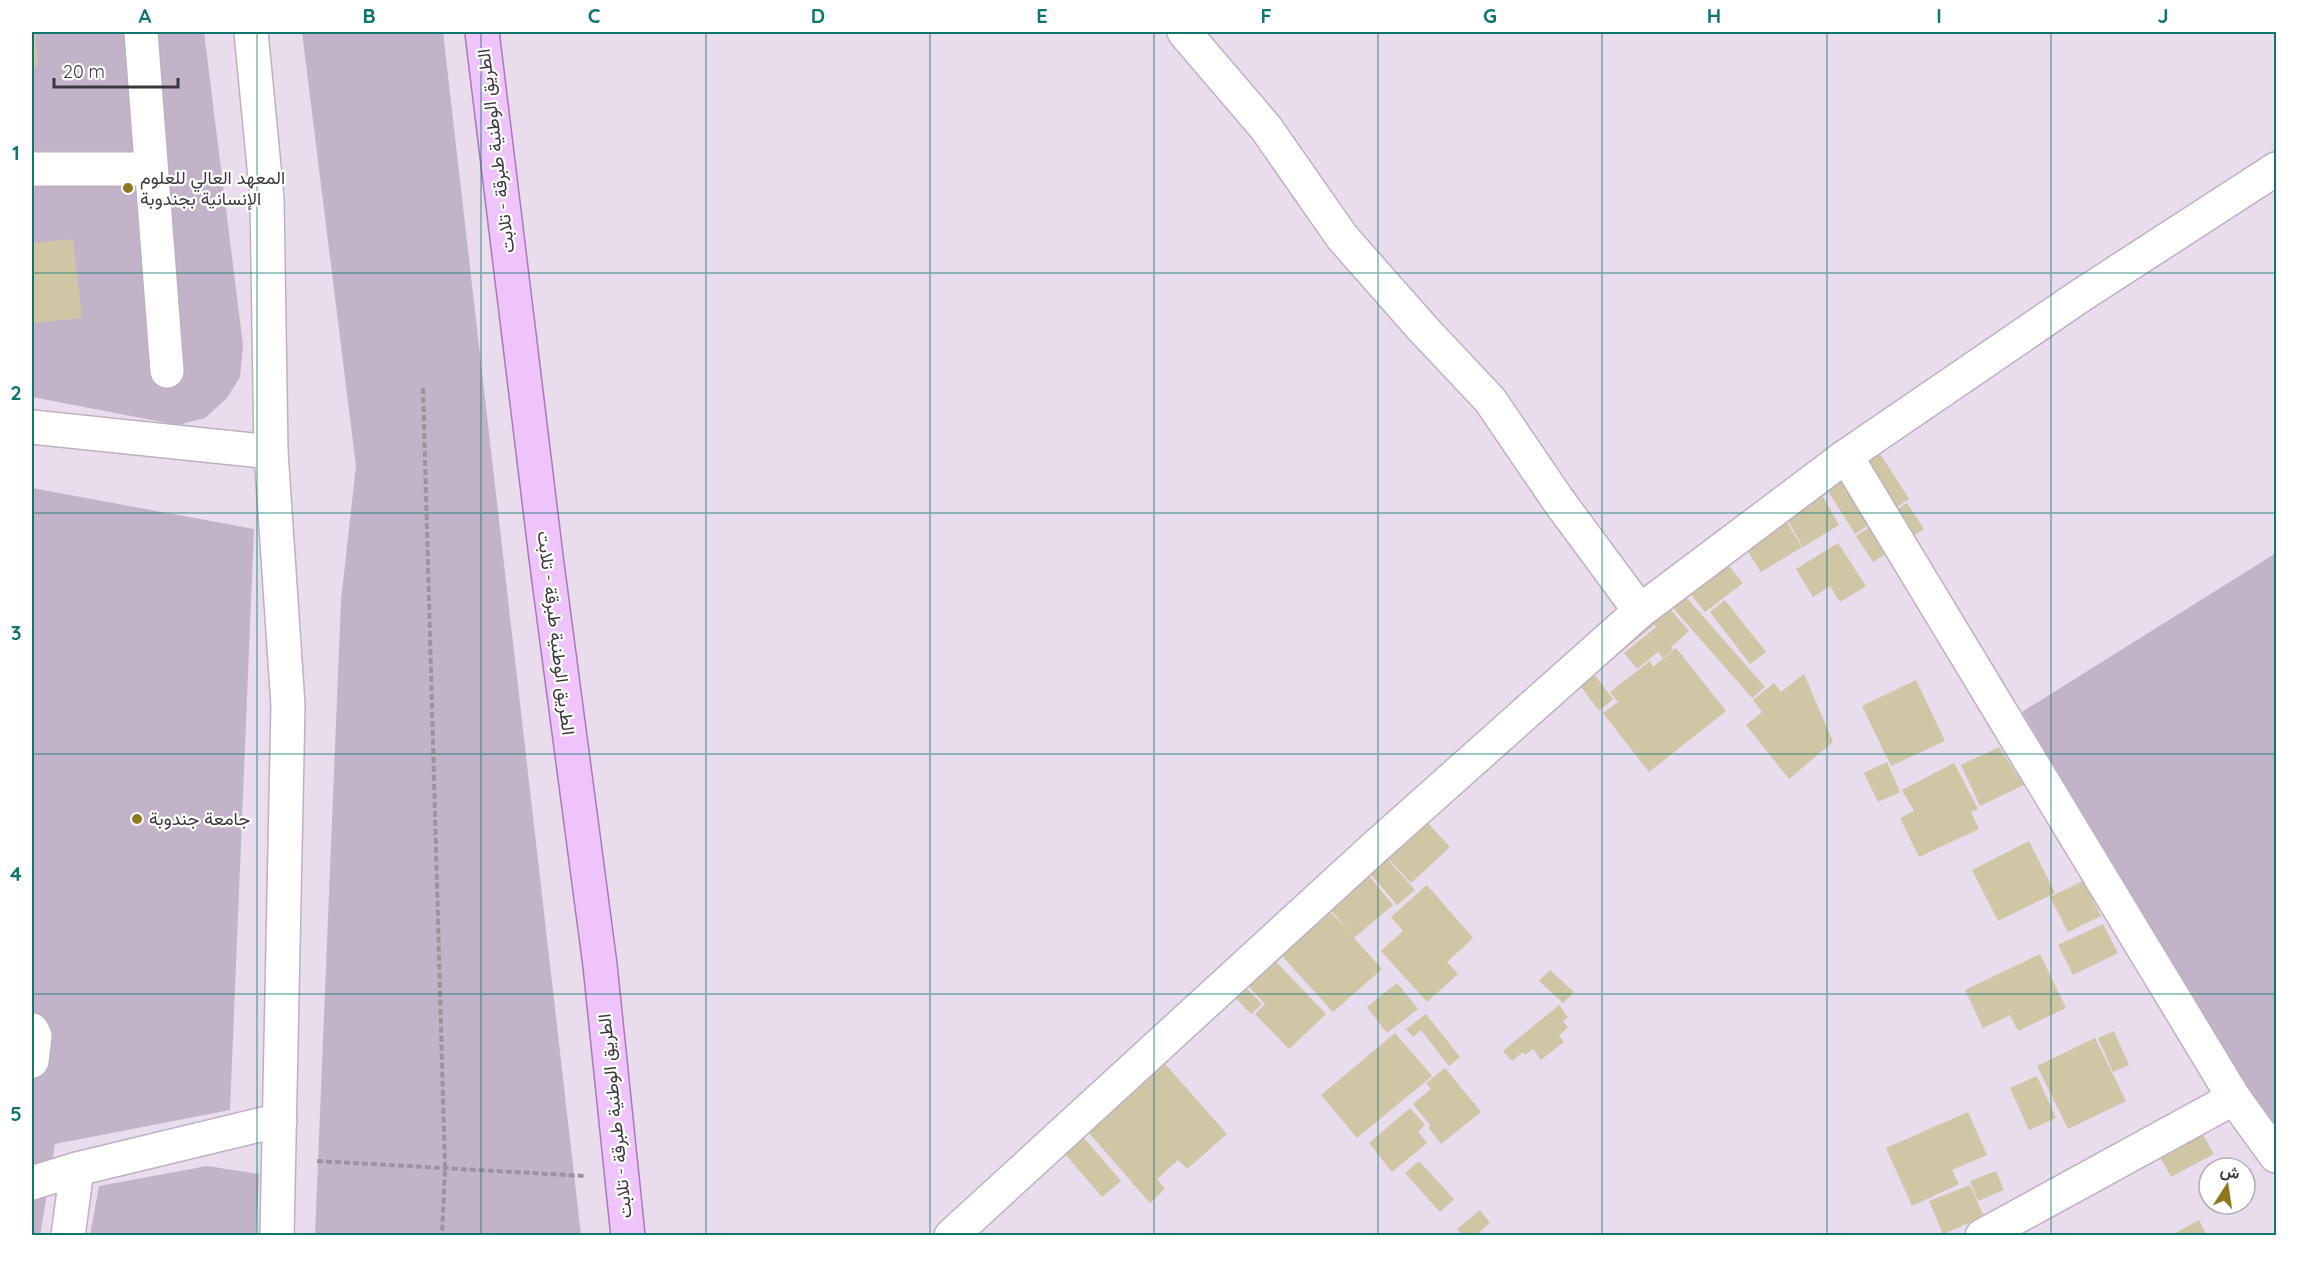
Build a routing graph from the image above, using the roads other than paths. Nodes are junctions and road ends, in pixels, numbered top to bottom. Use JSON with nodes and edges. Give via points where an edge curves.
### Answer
{"nodes":[{"id":1,"x":141,"y":32,"type":"edge"},
{"id":2,"x":251,"y":32,"type":"edge"},
{"id":3,"x":482,"y":32,"type":"edge"},
{"id":4,"x":1184,"y":32,"type":"edge"},
{"id":5,"x":32,"y":169,"type":"edge"},
{"id":6,"x":151,"y":169,"type":"junction"},
{"id":7,"x":2277,"y":169,"type":"edge"},
{"id":8,"x":167,"y":371,"type":"dead end"},
{"id":9,"x":32,"y":427,"type":"edge"},
{"id":10,"x":271,"y":452,"type":"junction"},
{"id":11,"x":1846,"y":456,"type":"junction"},
{"id":12,"x":1640,"y":611,"type":"junction"},
{"id":13,"x":32,"y":1030,"type":"edge"},
{"id":14,"x":32,"y":1062,"type":"edge"},
{"id":15,"x":2234,"y":1098,"type":"junction"},
{"id":16,"x":280,"y":1120,"type":"junction"},
{"id":17,"x":2277,"y":1156,"type":"edge"},
{"id":18,"x":77,"y":1169,"type":"junction"},
{"id":19,"x":32,"y":1183,"type":"edge"},
{"id":20,"x":68,"y":1236,"type":"edge"},
{"id":21,"x":277,"y":1236,"type":"edge"},
{"id":22,"x":628,"y":1236,"type":"edge"},
{"id":23,"x":951,"y":1236,"type":"edge"},
{"id":24,"x":1982,"y":1236,"type":"edge"}],
"edges":[{"from":1,"to":6,"type":"street"},
{"from":2,"to":10,"type":"street","via":[[267,198]]},
{"from":3,"to":22,"type":"main road","name":"الطريق الوطنية طبرقة - تلابت","via":[[600,965]]},
{"from":4,"to":12,"type":"street","via":[[1266,128],[1342,237],[1490,400]]},
{"from":5,"to":6,"type":"street"},
{"from":6,"to":8,"type":"street"},
{"from":7,"to":11,"type":"street","via":[[2080,296]]},
{"from":9,"to":10,"type":"street"},
{"from":10,"to":16,"type":"street","via":[[288,705]]},
{"from":11,"to":12,"type":"street"},
{"from":11,"to":15,"type":"street"},
{"from":12,"to":23,"type":"street","via":[[1373,849]]},
{"from":13,"to":14,"type":"street"},
{"from":15,"to":17,"type":"street"},
{"from":15,"to":24,"type":"street"},
{"from":16,"to":18,"type":"street"},
{"from":16,"to":21,"type":"street"},
{"from":18,"to":19,"type":"street"},
{"from":18,"to":20,"type":"street"}]}
